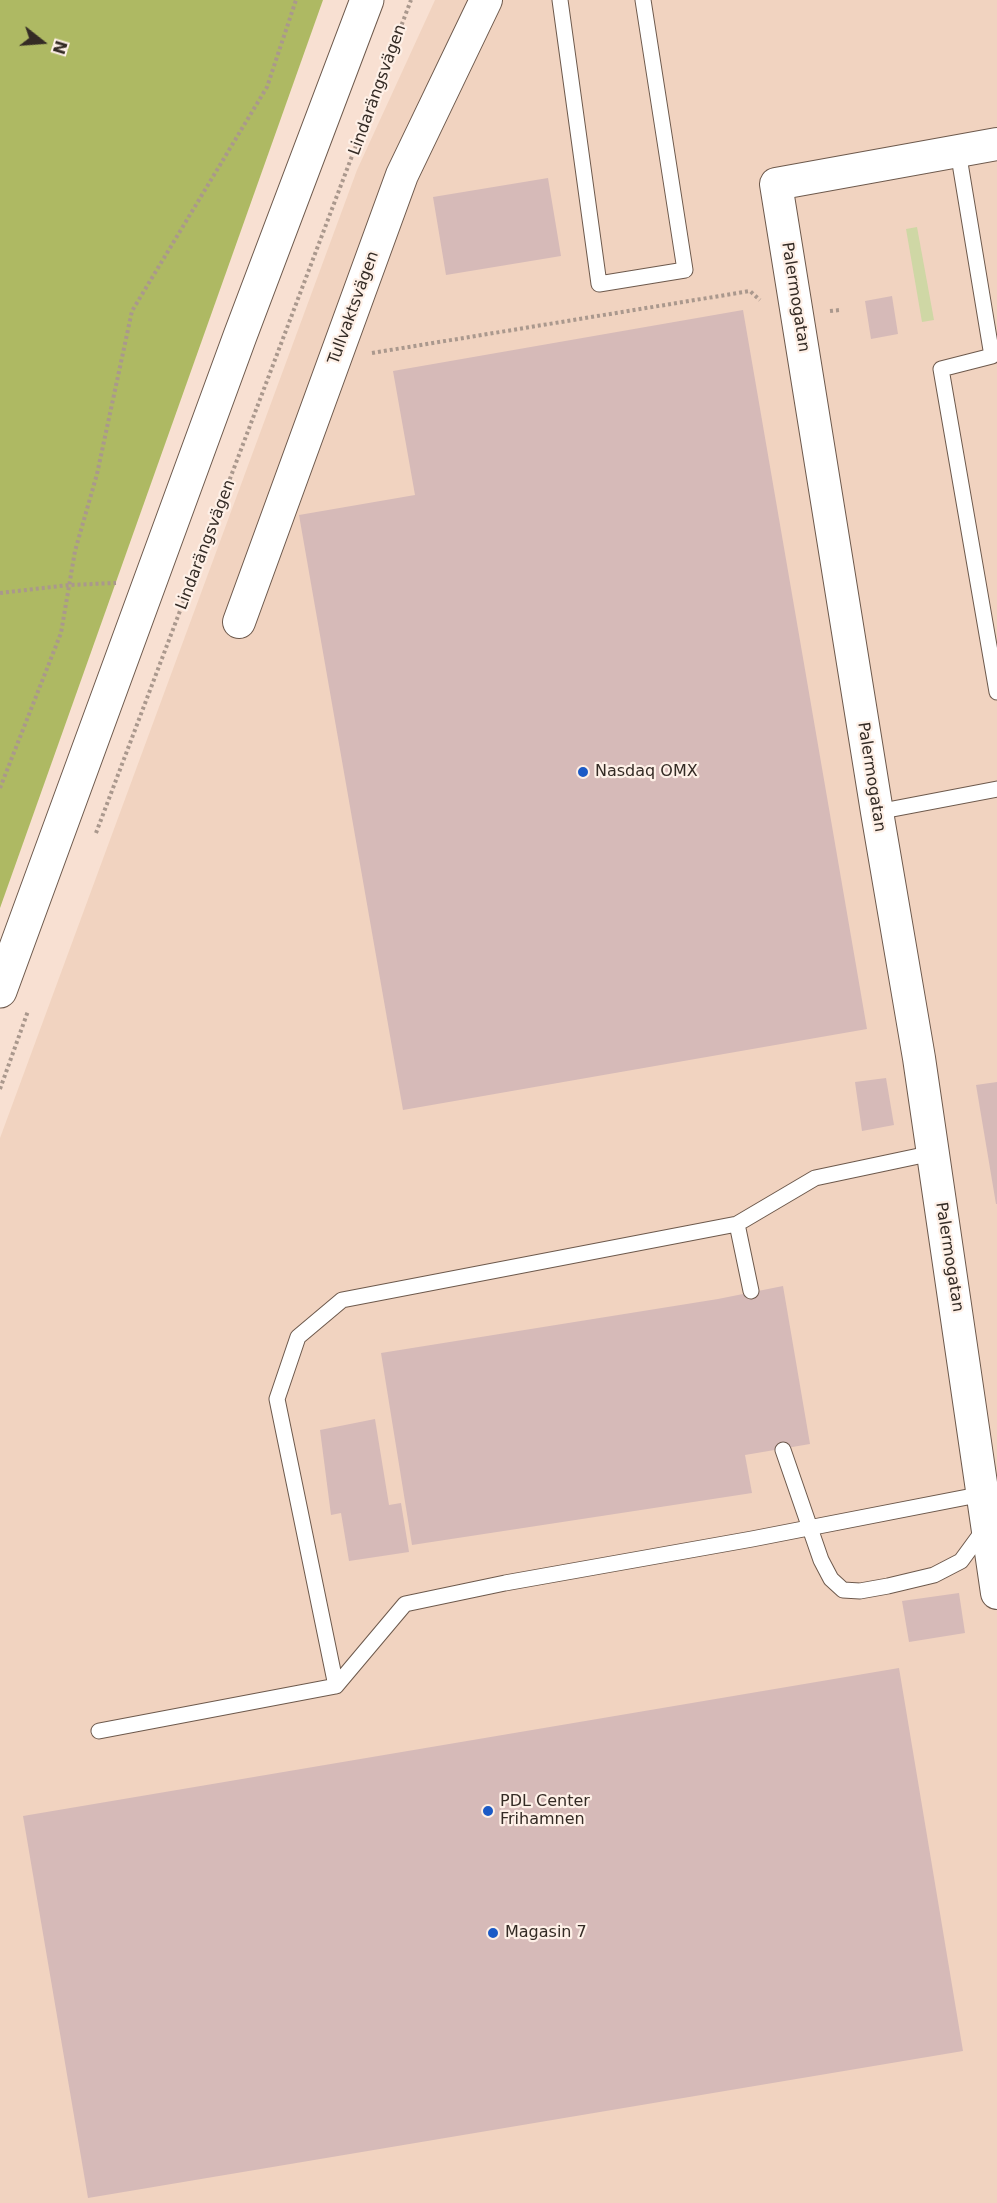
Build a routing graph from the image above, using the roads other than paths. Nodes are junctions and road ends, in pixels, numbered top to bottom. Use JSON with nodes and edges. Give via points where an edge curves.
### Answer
{"nodes":[{"id":1,"x":367,"y":0,"type":"edge"},
{"id":2,"x":486,"y":0,"type":"edge"},
{"id":3,"x":560,"y":0,"type":"edge"},
{"id":4,"x":643,"y":0,"type":"edge"},
{"id":5,"x":997,"y":144,"type":"edge"},
{"id":6,"x":958,"y":151,"type":"junction"},
{"id":7,"x":982,"y":296,"type":"junction"},
{"id":8,"x":997,"y":307,"type":"edge"},
{"id":9,"x":239,"y":622,"type":"dead end"},
{"id":10,"x":997,"y":692,"type":"edge"},
{"id":11,"x":997,"y":789,"type":"edge"},
{"id":12,"x":877,"y":812,"type":"junction"},
{"id":13,"x":0,"y":991,"type":"edge"},
{"id":14,"x":933,"y":1153,"type":"junction"},
{"id":15,"x":737,"y":1224,"type":"junction"},
{"id":16,"x":751,"y":1291,"type":"dead end"},
{"id":17,"x":783,"y":1450,"type":"dead end"},
{"id":18,"x":985,"y":1505,"type":"junction"},
{"id":19,"x":811,"y":1528,"type":"junction"},
{"id":20,"x":997,"y":1593,"type":"edge"},
{"id":21,"x":336,"y":1686,"type":"junction"},
{"id":22,"x":99,"y":1731,"type":"dead end"}],
"edges":[{"from":1,"to":13,"type":"street"},
{"from":2,"to":9,"type":"street","name":"Tullvaktsvägen","via":[[402,175]]},
{"from":3,"to":4,"type":"lane","via":[[599,284],[685,270]]},
{"from":5,"to":6,"type":"street","name":"Palermogatan"},
{"from":6,"to":7,"type":"lane"},
{"from":6,"to":12,"type":"street","name":"Palermogatan","via":[[777,184]]},
{"from":7,"to":8,"type":"lane"},
{"from":7,"to":10,"type":"lane","via":[[992,356],[941,369]]},
{"from":11,"to":12,"type":"lane"},
{"from":12,"to":14,"type":"street","name":"Palermogatan"},
{"from":14,"to":15,"type":"lane","via":[[815,1178]]},
{"from":14,"to":18,"type":"street","name":"Palermogatan"},
{"from":15,"to":16,"type":"lane"},
{"from":15,"to":21,"type":"lane","via":[[342,1300],[298,1337],[277,1399]]},
{"from":17,"to":19,"type":"lane"},
{"from":18,"to":19,"type":"lane"},
{"from":18,"to":19,"type":"lane","via":[[980,1535],[961,1561],[934,1575],[860,1590],[843,1590],[831,1579]]},
{"from":18,"to":20,"type":"street","name":"Palermogatan"},
{"from":19,"to":21,"type":"lane","via":[[505,1582],[405,1604]]},
{"from":21,"to":22,"type":"lane"}]}
